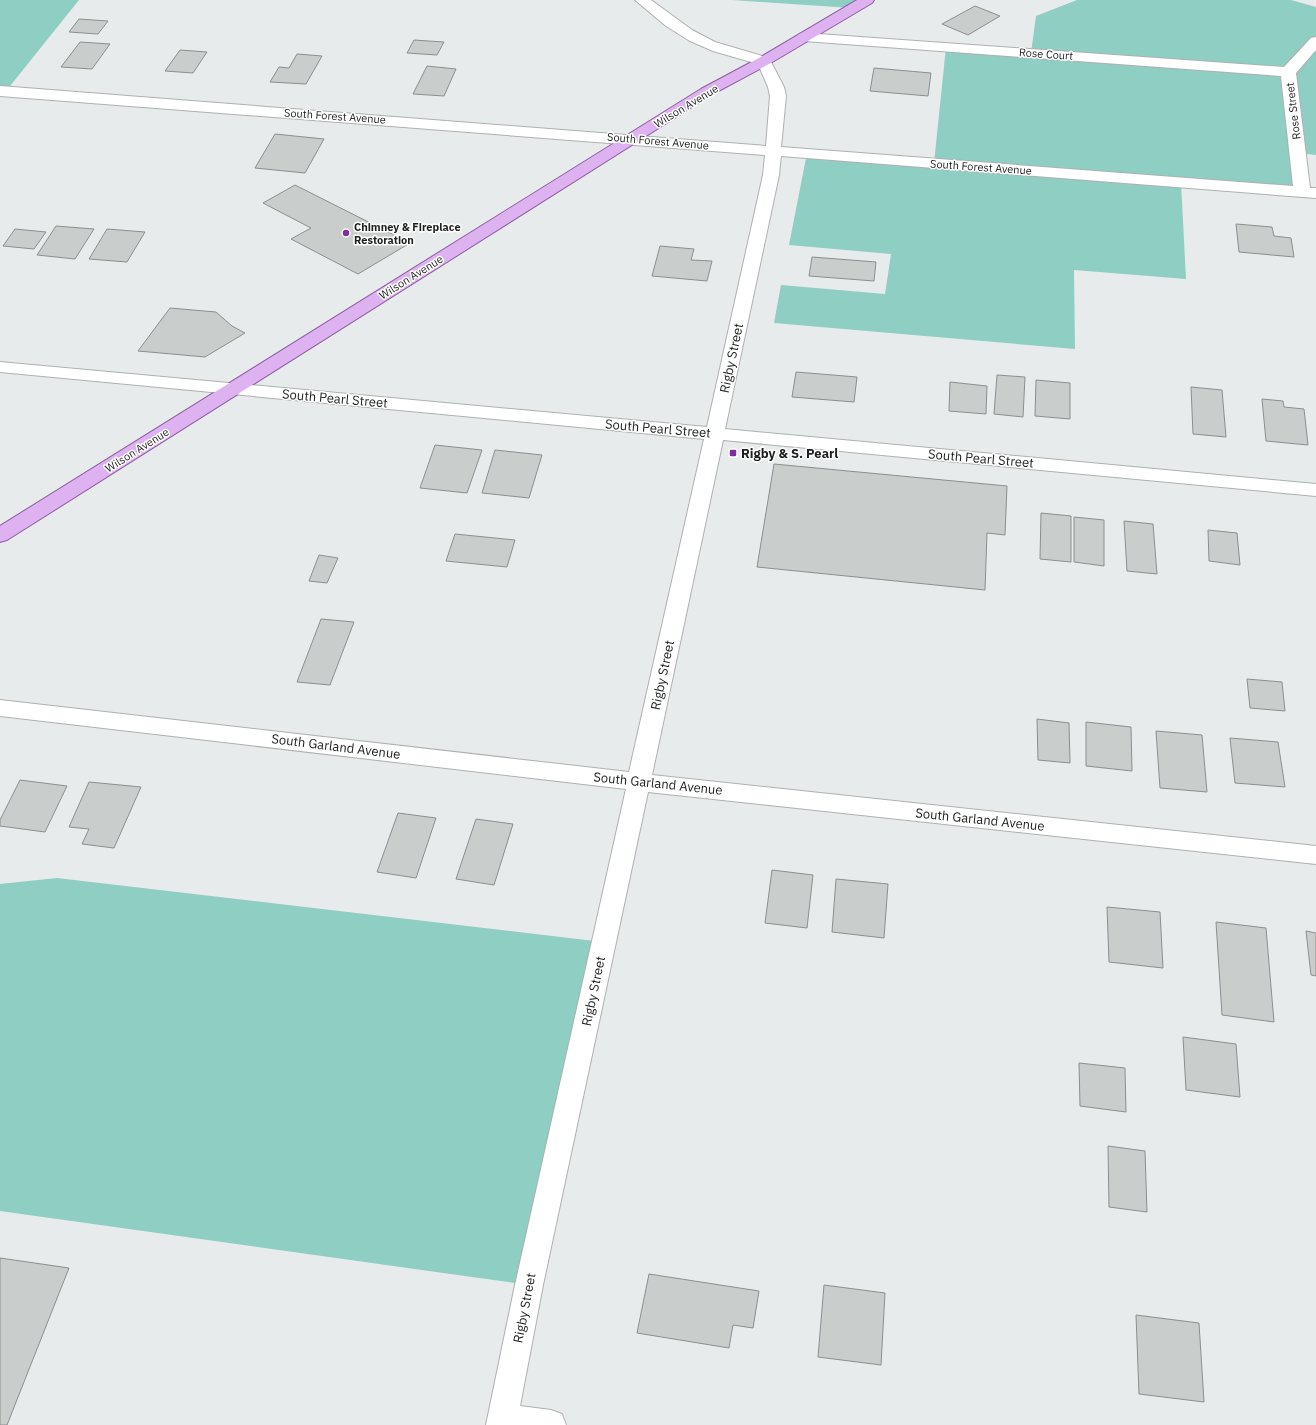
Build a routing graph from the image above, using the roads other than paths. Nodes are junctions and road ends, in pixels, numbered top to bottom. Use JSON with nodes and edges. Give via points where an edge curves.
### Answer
{"nodes":[{"id":1,"x":642,"y":0,"type":"edge"},
{"id":2,"x":867,"y":0,"type":"edge"},
{"id":3,"x":804,"y":37,"type":"junction"},
{"id":4,"x":1316,"y":41,"type":"edge"},
{"id":5,"x":764,"y":61,"type":"junction"},
{"id":6,"x":1288,"y":72,"type":"junction"},
{"id":7,"x":0,"y":91,"type":"edge"},
{"id":8,"x":631,"y":139,"type":"junction"},
{"id":9,"x":773,"y":150,"type":"junction"},
{"id":10,"x":1309,"y":192,"type":"edge"},
{"id":11,"x":0,"y":367,"type":"edge"},
{"id":12,"x":233,"y":389,"type":"junction"},
{"id":13,"x":715,"y":433,"type":"junction"},
{"id":14,"x":1316,"y":490,"type":"edge"},
{"id":15,"x":0,"y":535,"type":"edge"},
{"id":16,"x":0,"y":708,"type":"edge"},
{"id":17,"x":639,"y":782,"type":"junction"},
{"id":18,"x":1316,"y":855,"type":"edge"},
{"id":19,"x":501,"y":1421,"type":"edge"},
{"id":20,"x":551,"y":1425,"type":"edge"}],
"edges":[{"from":1,"to":5,"type":"street","via":[[701,41]]},
{"from":2,"to":3,"type":"main road","name":"Wilson Avenue"},
{"from":3,"to":5,"type":"main road","name":"Wilson Avenue"},
{"from":3,"to":6,"type":"street","name":"Rose Court"},
{"from":4,"to":6,"type":"street","name":"Rose Street"},
{"from":5,"to":8,"type":"main road","name":"Wilson Avenue","via":[[706,92]]},
{"from":5,"to":9,"type":"street","name":"Rigby Street","via":[[778,96]]},
{"from":6,"to":10,"type":"street","name":"Rose Street"},
{"from":7,"to":8,"type":"street","name":"South Forest Avenue"},
{"from":8,"to":9,"type":"street","name":"South Forest Avenue"},
{"from":8,"to":12,"type":"main road","name":"Wilson Avenue"},
{"from":9,"to":10,"type":"street","name":"South Forest Avenue"},
{"from":9,"to":13,"type":"street","name":"Rigby Street","via":[[771,175]]},
{"from":11,"to":12,"type":"street","name":"South Pearl Street"},
{"from":12,"to":13,"type":"street","name":"South Pearl Street"},
{"from":12,"to":15,"type":"main road","name":"Wilson Avenue"},
{"from":13,"to":14,"type":"street","name":"South Pearl Street"},
{"from":13,"to":17,"type":"street","name":"Rigby Street"},
{"from":16,"to":17,"type":"street","name":"South Garland Avenue"},
{"from":17,"to":18,"type":"street","name":"South Garland Avenue"},
{"from":17,"to":19,"type":"street","name":"Rigby Street","via":[[528,1285]]},
{"from":19,"to":20,"type":"street"}]}
